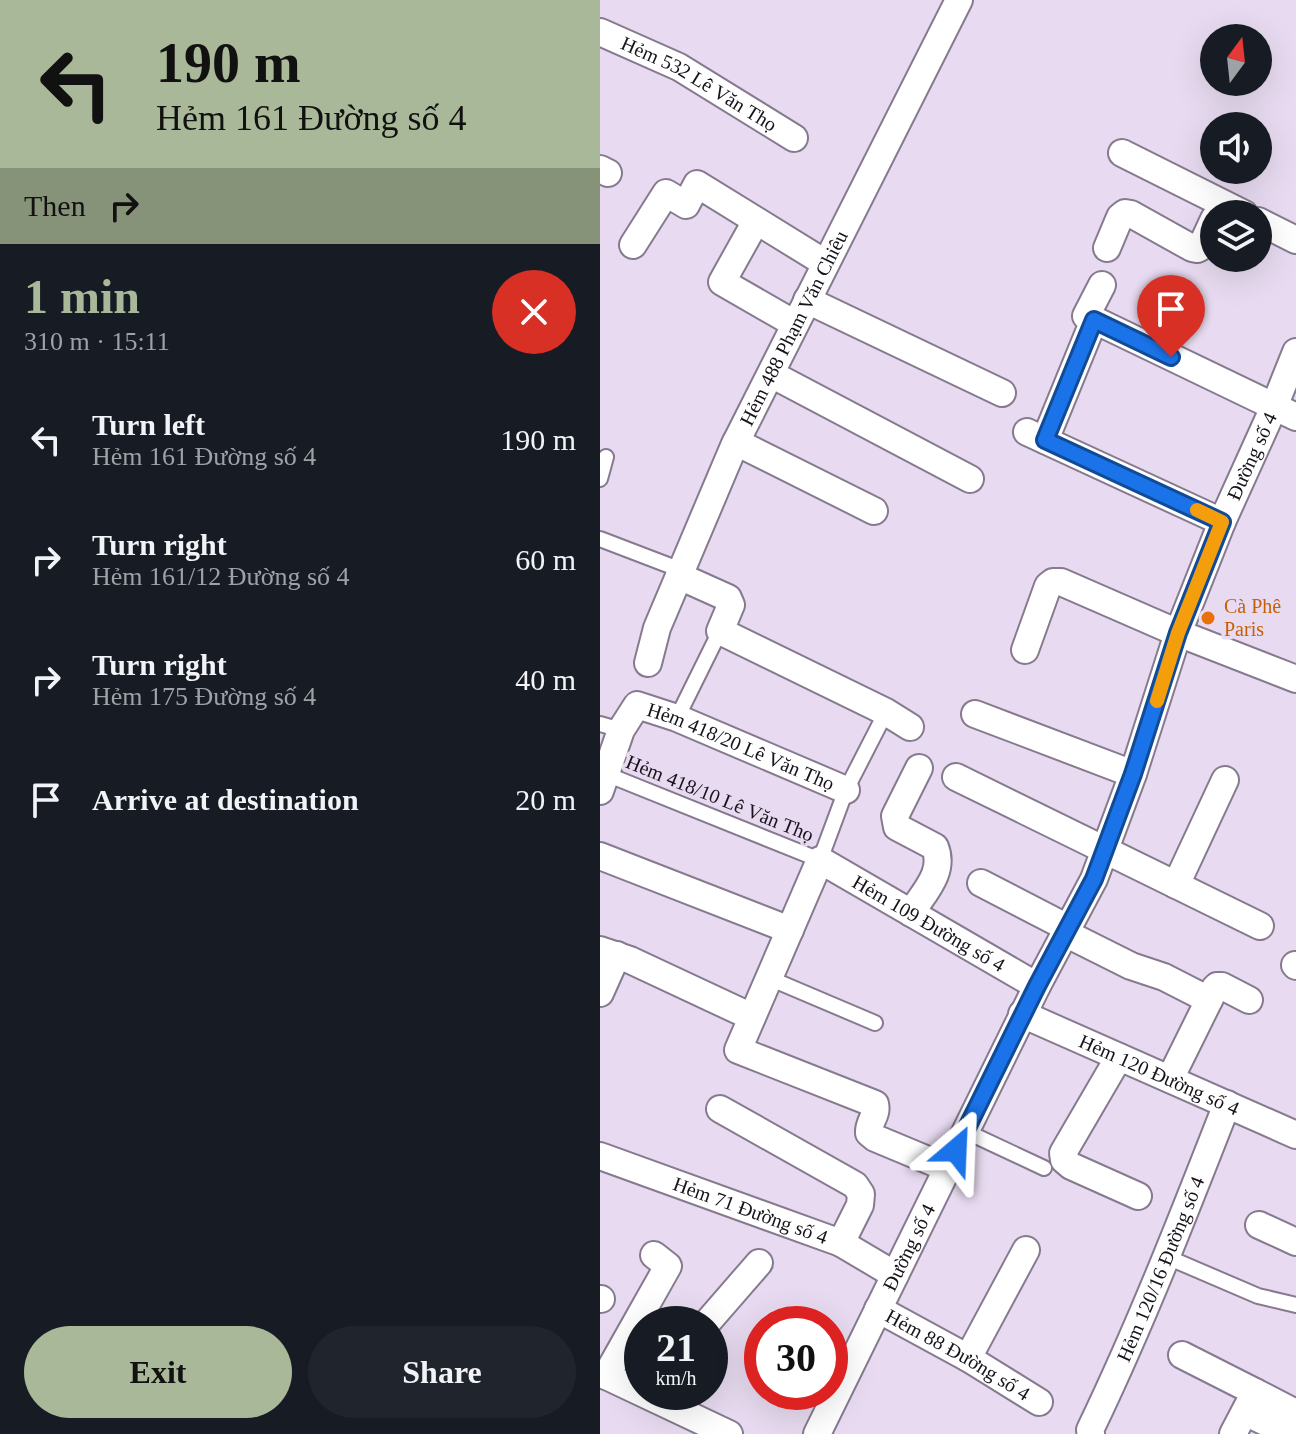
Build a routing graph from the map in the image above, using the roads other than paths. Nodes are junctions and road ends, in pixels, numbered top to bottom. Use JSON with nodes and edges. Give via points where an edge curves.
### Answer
{"nodes":[{"id":1,"x":959,"y":0,"type":"edge"},
{"id":2,"x":600,"y":32,"type":"edge"},
{"id":3,"x":794,"y":138,"type":"dead end"},
{"id":4,"x":1122,"y":153,"type":"dead end"},
{"id":5,"x":1202,"y":200,"type":"edge"},
{"id":6,"x":756,"y":221,"type":"junction"},
{"id":7,"x":1272,"y":228,"type":"edge"},
{"id":8,"x":1296,"y":240,"type":"edge"},
{"id":9,"x":633,"y":245,"type":"dead end"},
{"id":10,"x":1107,"y":248,"type":"dead end"},
{"id":11,"x":1200,"y":248,"type":"edge"},
{"id":12,"x":825,"y":263,"type":"junction"},
{"id":13,"x":1102,"y":285,"type":"dead end"},
{"id":14,"x":807,"y":300,"type":"junction"},
{"id":15,"x":1090,"y":318,"type":"junction"},
{"id":16,"x":795,"y":324,"type":"junction"},
{"id":17,"x":1296,"y":352,"type":"edge"},
{"id":18,"x":771,"y":374,"type":"junction"},
{"id":19,"x":1002,"y":393,"type":"dead end"},
{"id":20,"x":1285,"y":412,"type":"edge"},
{"id":21,"x":736,"y":442,"type":"junction"},
{"id":22,"x":606,"y":457,"type":"dead end"},
{"id":23,"x":600,"y":479,"type":"edge"},
{"id":24,"x":970,"y":479,"type":"dead end"},
{"id":25,"x":874,"y":511,"type":"dead end"},
{"id":26,"x":1222,"y":522,"type":"junction"},
{"id":27,"x":600,"y":539,"type":"edge"},
{"id":28,"x":680,"y":573,"type":"junction"},
{"id":29,"x":720,"y":631,"type":"junction"},
{"id":30,"x":1178,"y":633,"type":"junction"},
{"id":31,"x":1025,"y":650,"type":"dead end"},
{"id":32,"x":648,"y":663,"type":"dead end"},
{"id":33,"x":1296,"y":679,"type":"edge"},
{"id":34,"x":886,"y":712,"type":"junction"},
{"id":35,"x":975,"y":714,"type":"dead end"},
{"id":36,"x":677,"y":718,"type":"junction"},
{"id":37,"x":611,"y":727,"type":"edge"},
{"id":38,"x":910,"y":727,"type":"dead end"},
{"id":39,"x":919,"y":768,"type":"dead end"},
{"id":40,"x":1133,"y":774,"type":"junction"},
{"id":41,"x":956,"y":777,"type":"dead end"},
{"id":42,"x":1225,"y":780,"type":"dead end"},
{"id":43,"x":603,"y":783,"type":"edge"},
{"id":44,"x":846,"y":790,"type":"junction"},
{"id":45,"x":1106,"y":850,"type":"junction"},
{"id":46,"x":600,"y":856,"type":"edge"},
{"id":47,"x":820,"y":860,"type":"junction"},
{"id":48,"x":981,"y":883,"type":"dead end"},
{"id":49,"x":1176,"y":885,"type":"junction"},
{"id":50,"x":911,"y":913,"type":"junction"},
{"id":51,"x":1260,"y":926,"type":"dead end"},
{"id":52,"x":790,"y":930,"type":"junction"},
{"id":53,"x":1066,"y":931,"type":"junction"},
{"id":54,"x":608,"y":952,"type":"edge"},
{"id":55,"x":769,"y":978,"type":"junction"},
{"id":56,"x":1037,"y":986,"type":"junction"},
{"id":57,"x":600,"y":993,"type":"edge"},
{"id":58,"x":1209,"y":1000,"type":"junction"},
{"id":59,"x":1249,"y":1000,"type":"dead end"},
{"id":60,"x":1022,"y":1014,"type":"junction"},
{"id":61,"x":752,"y":1017,"type":"junction"},
{"id":62,"x":875,"y":1023,"type":"dead end"},
{"id":63,"x":1119,"y":1057,"type":"junction"},
{"id":64,"x":1170,"y":1079,"type":"junction"},
{"id":65,"x":1227,"y":1104,"type":"junction"},
{"id":66,"x":720,"y":1109,"type":"dead end"},
{"id":67,"x":965,"y":1131,"type":"junction"},
{"id":68,"x":1296,"y":1135,"type":"edge"},
{"id":69,"x":600,"y":1156,"type":"edge"},
{"id":70,"x":947,"y":1168,"type":"junction"},
{"id":71,"x":1044,"y":1168,"type":"dead end"},
{"id":72,"x":1138,"y":1196,"type":"dead end"},
{"id":73,"x":1259,"y":1225,"type":"dead end"},
{"id":74,"x":1296,"y":1242,"type":"edge"},
{"id":75,"x":841,"y":1243,"type":"junction"},
{"id":76,"x":1026,"y":1250,"type":"dead end"},
{"id":77,"x":654,"y":1255,"type":"dead end"},
{"id":78,"x":1167,"y":1257,"type":"junction"},
{"id":79,"x":759,"y":1263,"type":"dead end"},
{"id":80,"x":895,"y":1275,"type":"junction"},
{"id":81,"x":1296,"y":1305,"type":"edge"},
{"id":82,"x":722,"y":1306,"type":"edge"},
{"id":83,"x":878,"y":1309,"type":"junction"},
{"id":84,"x":1182,"y":1355,"type":"dead end"},
{"id":85,"x":968,"y":1358,"type":"junction"},
{"id":86,"x":603,"y":1374,"type":"edge"},
{"id":87,"x":624,"y":1382,"type":"edge"},
{"id":88,"x":1039,"y":1402,"type":"dead end"},
{"id":89,"x":685,"y":1410,"type":"edge"},
{"id":90,"x":1245,"y":1413,"type":"edge"},
{"id":91,"x":1296,"y":1413,"type":"edge"},
{"id":92,"x":1091,"y":1432,"type":"edge"},
{"id":93,"x":729,"y":1434,"type":"edge"},
{"id":94,"x":817,"y":1434,"type":"edge"},
{"id":95,"x":1290,"y":1434,"type":"edge"}],
"edges":[{"from":1,"to":12,"type":"street","name":"Hẻm 488 Phạm Văn Chiêu"},
{"from":2,"to":3,"type":"street","name":"Hẻm 532 Lê Văn Thọ","via":[[679,67]]},
{"from":4,"to":5,"type":"street"},
{"from":6,"to":9,"type":"street","via":[[697,184],[686,205],[666,193]]},
{"from":6,"to":12,"type":"street"},
{"from":6,"to":16,"type":"street","via":[[722,282]]},
{"from":7,"to":8,"type":"street"},
{"from":10,"to":11,"type":"street","via":[[1125,213]]},
{"from":12,"to":14,"type":"street","name":"Hẻm 488 Phạm Văn Chiêu"},
{"from":13,"to":15,"type":"street"},
{"from":14,"to":16,"type":"street","name":"Hẻm 488 Phạm Văn Chiêu"},
{"from":14,"to":19,"type":"street"},
{"from":15,"to":20,"type":"street"},
{"from":15,"to":26,"type":"street","via":[[1036,436]]},
{"from":16,"to":18,"type":"street","name":"Hẻm 488 Phạm Văn Chiêu"},
{"from":17,"to":20,"type":"street","name":"Đường số 4"},
{"from":18,"to":21,"type":"street","name":"Hẻm 488 Phạm Văn Chiêu"},
{"from":18,"to":24,"type":"street"},
{"from":20,"to":26,"type":"street","name":"Đường số 4"},
{"from":21,"to":25,"type":"street"},
{"from":21,"to":28,"type":"street","name":"Hẻm 488 Phạm Văn Chiêu"},
{"from":22,"to":23,"type":"lane"},
{"from":26,"to":30,"type":"street","name":"Đường số 4"},
{"from":27,"to":28,"type":"lane"},
{"from":28,"to":29,"type":"street","via":[[728,598],[731,605]]},
{"from":28,"to":32,"type":"street","name":"Hẻm 488 Phạm Văn Chiêu"},
{"from":29,"to":34,"type":"street"},
{"from":29,"to":36,"type":"lane"},
{"from":30,"to":31,"type":"street","via":[[1053,582]]},
{"from":30,"to":33,"type":"street"},
{"from":30,"to":40,"type":"street","name":"Đường số 4"},
{"from":34,"to":38,"type":"street"},
{"from":34,"to":44,"type":"lane"},
{"from":35,"to":40,"type":"street"},
{"from":36,"to":37,"type":"street","name":"Hẻm 418/20 Lê Văn Thọ","via":[[637,705]]},
{"from":36,"to":44,"type":"street","name":"Hẻm 418/20 Lê Văn Thọ"},
{"from":37,"to":43,"type":"street"},
{"from":39,"to":50,"type":"street","via":[[895,816],[897,827],[935,847],[939,857],[938,870]]},
{"from":40,"to":45,"type":"street","name":"Đường số 4"},
{"from":41,"to":45,"type":"street"},
{"from":42,"to":49,"type":"street"},
{"from":43,"to":47,"type":"lane","name":"Hẻm 418/10 Lê Văn Thọ"},
{"from":44,"to":47,"type":"lane"},
{"from":45,"to":49,"type":"street"},
{"from":45,"to":53,"type":"street","name":"Đường số 4"},
{"from":46,"to":52,"type":"street"},
{"from":47,"to":50,"type":"street","name":"Hẻm 109 Đường số 4"},
{"from":47,"to":52,"type":"street"},
{"from":48,"to":53,"type":"street"},
{"from":49,"to":51,"type":"street"},
{"from":50,"to":56,"type":"street","name":"Hẻm 109 Đường số 4"},
{"from":52,"to":55,"type":"street"},
{"from":53,"to":56,"type":"street","name":"Đường số 4"},
{"from":53,"to":58,"type":"street"},
{"from":54,"to":57,"type":"street"},
{"from":54,"to":61,"type":"street"},
{"from":55,"to":61,"type":"street"},
{"from":55,"to":62,"type":"lane"},
{"from":56,"to":60,"type":"street","name":"Đường số 4"},
{"from":58,"to":59,"type":"street","via":[[1217,986]]},
{"from":58,"to":64,"type":"street"},
{"from":60,"to":63,"type":"street","name":"Hẻm 120 Đường số 4"},
{"from":60,"to":67,"type":"street","name":"Đường số 4"},
{"from":61,"to":70,"type":"street","via":[[738,1050],[875,1104],[869,1133]]},
{"from":63,"to":64,"type":"street","name":"Hẻm 120 Đường số 4"},
{"from":63,"to":72,"type":"street","via":[[1063,1153],[1071,1166]]},
{"from":64,"to":65,"type":"street","name":"Hẻm 120 Đường số 4"},
{"from":65,"to":68,"type":"street","name":"Hẻm 120 Đường số 4"},
{"from":65,"to":78,"type":"street","name":"Hẻm 120/16 Đường số 4"},
{"from":66,"to":75,"type":"street","via":[[855,1185],[860,1205]]},
{"from":67,"to":70,"type":"street","name":"Đường số 4"},
{"from":67,"to":71,"type":"lane"},
{"from":69,"to":75,"type":"street","name":"Hẻm 71 Đường số 4"},
{"from":70,"to":80,"type":"street","name":"Đường số 4"},
{"from":73,"to":74,"type":"street"},
{"from":75,"to":80,"type":"street","name":"Hẻm 71 Đường số 4"},
{"from":76,"to":85,"type":"street"},
{"from":77,"to":86,"type":"street","via":[[668,1266]]},
{"from":78,"to":81,"type":"lane","via":[[1258,1296]]},
{"from":78,"to":92,"type":"street","name":"Hẻm 120/16 Đường số 4"},
{"from":79,"to":82,"type":"street"},
{"from":80,"to":83,"type":"street","name":"Đường số 4"},
{"from":83,"to":85,"type":"street","name":"Hẻm 88 Đường số 4"},
{"from":83,"to":94,"type":"street","name":"Đường số 4"},
{"from":84,"to":90,"type":"street"},
{"from":85,"to":88,"type":"street","name":"Hẻm 88 Đường số 4"},
{"from":86,"to":87,"type":"street"},
{"from":89,"to":93,"type":"street"},
{"from":90,"to":91,"type":"street"},
{"from":90,"to":95,"type":"street"}]}
